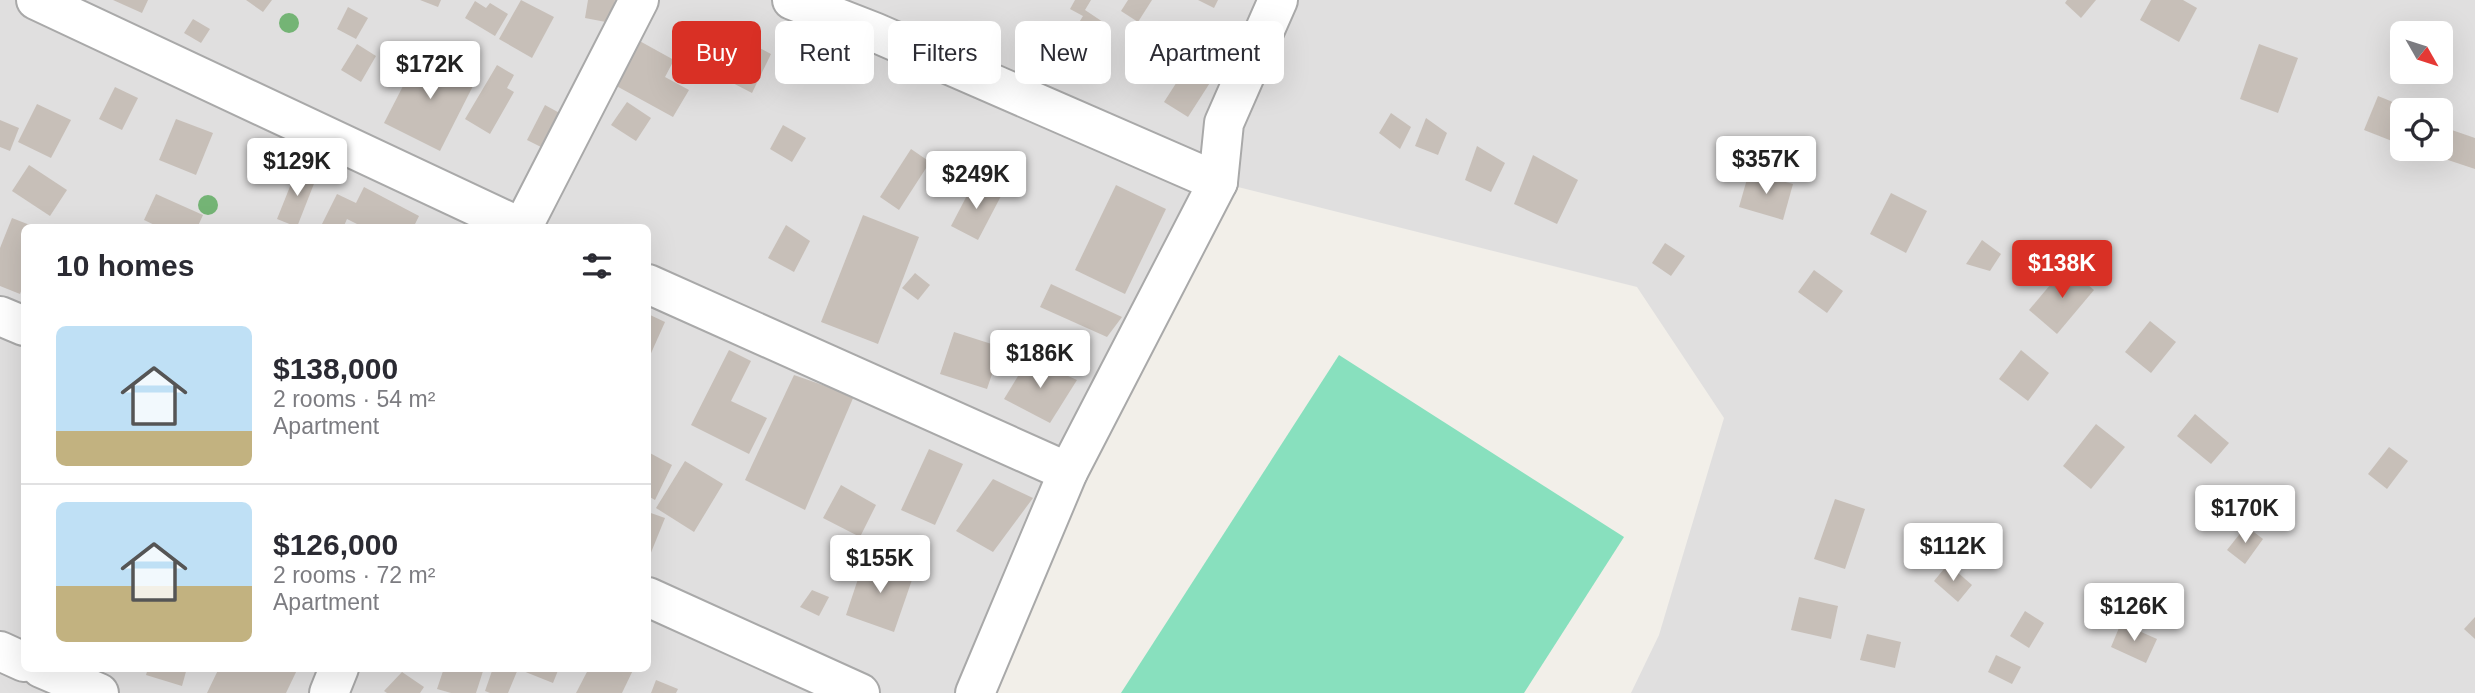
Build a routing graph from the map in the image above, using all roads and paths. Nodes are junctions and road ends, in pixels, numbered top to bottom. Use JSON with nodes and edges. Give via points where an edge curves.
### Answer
{"nodes":[{"id":1,"x":36,"y":0,"type":"edge"},
{"id":2,"x":639,"y":0,"type":"edge"},
{"id":3,"x":792,"y":0,"type":"edge"},
{"id":4,"x":1278,"y":0,"type":"edge"},
{"id":5,"x":1218,"y":182,"type":"junction"},
{"id":6,"x":513,"y":224,"type":"edge"},
{"id":7,"x":524,"y":224,"type":"edge"},
{"id":8,"x":651,"y":285,"type":"edge"},
{"id":9,"x":0,"y":316,"type":"edge"},
{"id":10,"x":21,"y":325,"type":"edge"},
{"id":11,"x":1068,"y":472,"type":"junction"},
{"id":12,"x":651,"y":598,"type":"edge"},
{"id":13,"x":0,"y":652,"type":"edge"},
{"id":14,"x":21,"y":661,"type":"edge"},
{"id":15,"x":50,"y":672,"type":"edge"},
{"id":16,"x":337,"y":672,"type":"edge"},
{"id":17,"x":99,"y":693,"type":"edge"},
{"id":18,"x":329,"y":693,"type":"edge"},
{"id":19,"x":860,"y":693,"type":"edge"},
{"id":20,"x":975,"y":693,"type":"edge"}],
"edges":[{"from":1,"to":6,"type":"street"},
{"from":2,"to":7,"type":"street"},
{"from":3,"to":5,"type":"street"},
{"from":4,"to":5,"type":"street","via":[[1224,123]]},
{"from":5,"to":11,"type":"street"},
{"from":8,"to":11,"type":"street"},
{"from":9,"to":10,"type":"street"},
{"from":11,"to":20,"type":"street"},
{"from":12,"to":19,"type":"street"},
{"from":13,"to":14,"type":"street"},
{"from":15,"to":17,"type":"street"},
{"from":16,"to":18,"type":"street"}]}
